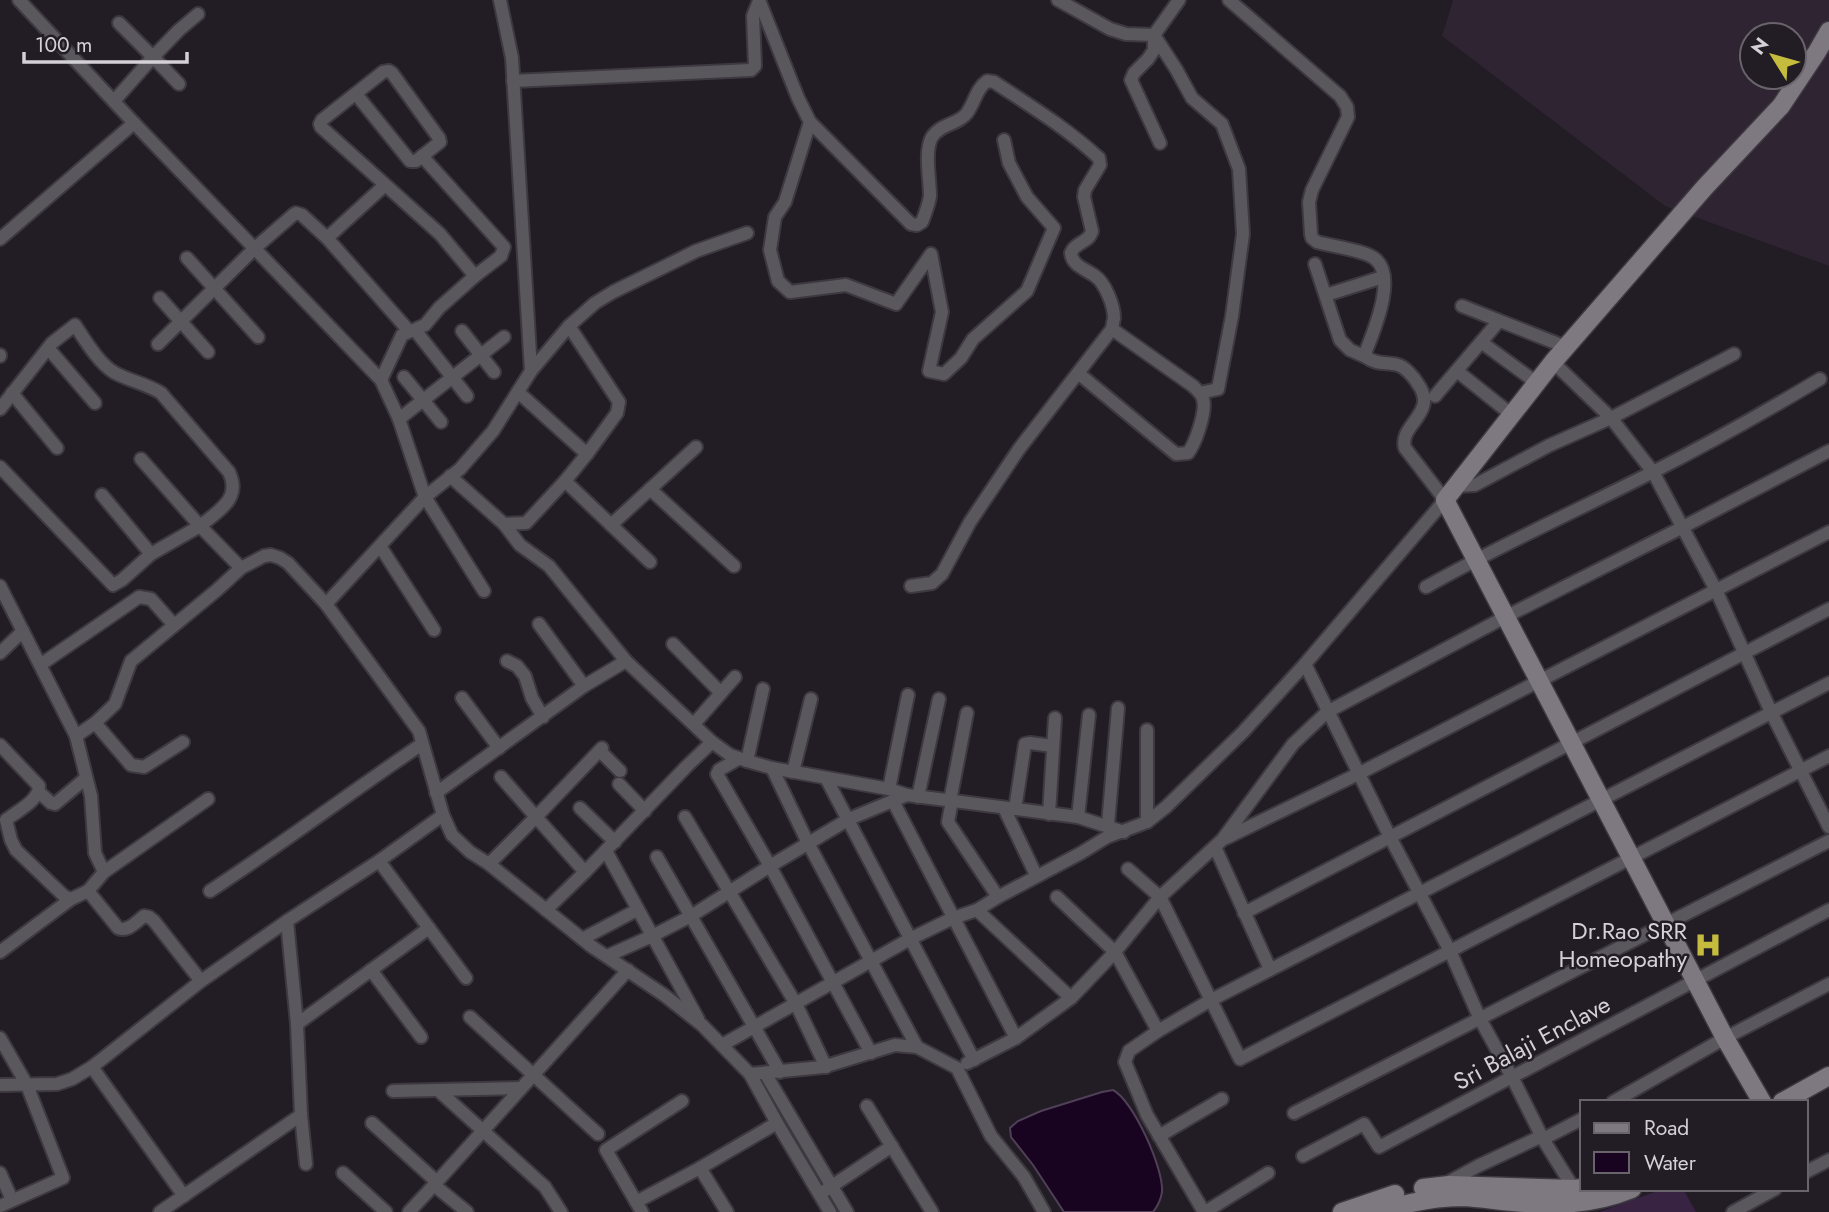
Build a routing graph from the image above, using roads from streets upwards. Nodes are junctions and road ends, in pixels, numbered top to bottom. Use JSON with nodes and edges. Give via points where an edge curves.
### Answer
{"nodes":[{"id":1,"x":19,"y":0,"type":"edge"},
{"id":2,"x":500,"y":0,"type":"edge"},
{"id":3,"x":1058,"y":0,"type":"edge"},
{"id":4,"x":1179,"y":0,"type":"edge"},
{"id":5,"x":1228,"y":0,"type":"edge"},
{"id":6,"x":759,"y":1,"type":"edge"},
{"id":7,"x":198,"y":14,"type":"dead end"},
{"id":8,"x":119,"y":23,"type":"dead end"},
{"id":9,"x":1829,"y":31,"type":"edge"},
{"id":10,"x":1154,"y":35,"type":"junction"},
{"id":11,"x":153,"y":57,"type":"junction"},
{"id":12,"x":513,"y":80,"type":"junction"},
{"id":13,"x":179,"y":84,"type":"dead end"},
{"id":14,"x":356,"y":94,"type":"junction"},
{"id":15,"x":114,"y":102,"type":"junction"},
{"id":16,"x":810,"y":122,"type":"junction"},
{"id":17,"x":134,"y":123,"type":"junction"},
{"id":18,"x":1004,"y":140,"type":"dead end"},
{"id":19,"x":1160,"y":143,"type":"dead end"},
{"id":20,"x":422,"y":156,"type":"junction"},
{"id":21,"x":385,"y":185,"type":"junction"},
{"id":22,"x":747,"y":233,"type":"dead end"},
{"id":23,"x":327,"y":238,"type":"junction"},
{"id":24,"x":0,"y":239,"type":"edge"},
{"id":25,"x":256,"y":248,"type":"junction"},
{"id":26,"x":187,"y":258,"type":"dead end"},
{"id":27,"x":1315,"y":264,"type":"dead end"},
{"id":28,"x":475,"y":275,"type":"junction"},
{"id":29,"x":1383,"y":276,"type":"junction"},
{"id":30,"x":215,"y":288,"type":"junction"},
{"id":31,"x":1326,"y":295,"type":"junction"},
{"id":32,"x":160,"y":298,"type":"dead end"},
{"id":33,"x":1462,"y":306,"type":"dead end"},
{"id":34,"x":180,"y":321,"type":"junction"},
{"id":35,"x":1499,"y":321,"type":"junction"},
{"id":36,"x":569,"y":326,"type":"junction"},
{"id":37,"x":1112,"y":329,"type":"junction"},
{"id":38,"x":412,"y":330,"type":"junction"},
{"id":39,"x":462,"y":331,"type":"dead end"},
{"id":40,"x":258,"y":337,"type":"dead end"},
{"id":41,"x":504,"y":337,"type":"dead end"},
{"id":42,"x":1481,"y":342,"type":"junction"},
{"id":43,"x":158,"y":344,"type":"dead end"},
{"id":44,"x":1566,"y":347,"type":"junction"},
{"id":45,"x":48,"y":348,"type":"junction"},
{"id":46,"x":208,"y":352,"type":"dead end"},
{"id":47,"x":1734,"y":354,"type":"dead end"},
{"id":48,"x":481,"y":355,"type":"junction"},
{"id":49,"x":1366,"y":357,"type":"junction"},
{"id":50,"x":1553,"y":362,"type":"junction"},
{"id":51,"x":531,"y":371,"type":"junction"},
{"id":52,"x":1457,"y":371,"type":"junction"},
{"id":53,"x":494,"y":372,"type":"dead end"},
{"id":54,"x":1078,"y":373,"type":"junction"},
{"id":55,"x":404,"y":377,"type":"dead end"},
{"id":56,"x":452,"y":377,"type":"junction"},
{"id":57,"x":1820,"y":379,"type":"dead end"},
{"id":58,"x":381,"y":380,"type":"junction"},
{"id":59,"x":1537,"y":383,"type":"junction"},
{"id":60,"x":518,"y":392,"type":"junction"},
{"id":61,"x":12,"y":393,"type":"junction"},
{"id":62,"x":1200,"y":393,"type":"junction"},
{"id":63,"x":467,"y":396,"type":"dead end"},
{"id":64,"x":1436,"y":396,"type":"dead end"},
{"id":65,"x":423,"y":400,"type":"junction"},
{"id":66,"x":95,"y":403,"type":"dead end"},
{"id":67,"x":0,"y":409,"type":"edge"},
{"id":68,"x":1512,"y":415,"type":"junction"},
{"id":69,"x":1611,"y":418,"type":"junction"},
{"id":70,"x":399,"y":419,"type":"junction"},
{"id":71,"x":441,"y":422,"type":"dead end"},
{"id":72,"x":696,"y":447,"type":"dead end"},
{"id":73,"x":57,"y":448,"type":"dead end"},
{"id":74,"x":1829,"y":451,"type":"edge"},
{"id":75,"x":587,"y":454,"type":"junction"},
{"id":76,"x":141,"y":459,"type":"dead end"},
{"id":77,"x":0,"y":467,"type":"edge"},
{"id":78,"x":1653,"y":472,"type":"junction"},
{"id":79,"x":450,"y":477,"type":"junction"},
{"id":80,"x":565,"y":481,"type":"junction"},
{"id":81,"x":650,"y":489,"type":"junction"},
{"id":82,"x":1450,"y":493,"type":"junction"},
{"id":83,"x":102,"y":495,"type":"dead end"},
{"id":84,"x":425,"y":497,"type":"junction"},
{"id":85,"x":504,"y":524,"type":"junction"},
{"id":86,"x":611,"y":525,"type":"junction"},
{"id":87,"x":200,"y":526,"type":"junction"},
{"id":88,"x":1683,"y":527,"type":"junction"},
{"id":89,"x":1829,"y":532,"type":"edge"},
{"id":90,"x":380,"y":546,"type":"junction"},
{"id":91,"x":151,"y":554,"type":"junction"},
{"id":92,"x":1475,"y":559,"type":"junction"},
{"id":93,"x":650,"y":562,"type":"dead end"},
{"id":94,"x":734,"y":566,"type":"dead end"},
{"id":95,"x":241,"y":568,"type":"junction"},
{"id":96,"x":0,"y":586,"type":"edge"},
{"id":97,"x":911,"y":586,"type":"dead end"},
{"id":98,"x":1426,"y":587,"type":"dead end"},
{"id":99,"x":1716,"y":590,"type":"junction"},
{"id":100,"x":484,"y":591,"type":"dead end"},
{"id":101,"x":326,"y":604,"type":"junction"},
{"id":102,"x":1829,"y":608,"type":"edge"},
{"id":103,"x":1507,"y":616,"type":"junction"},
{"id":104,"x":539,"y":624,"type":"dead end"},
{"id":105,"x":174,"y":625,"type":"junction"},
{"id":106,"x":434,"y":630,"type":"dead end"},
{"id":107,"x":23,"y":631,"type":"junction"},
{"id":108,"x":673,"y":644,"type":"dead end"},
{"id":109,"x":1743,"y":652,"type":"junction"},
{"id":110,"x":0,"y":653,"type":"edge"},
{"id":111,"x":507,"y":661,"type":"dead end"},
{"id":112,"x":626,"y":661,"type":"junction"},
{"id":113,"x":1305,"y":664,"type":"junction"},
{"id":114,"x":40,"y":665,"type":"junction"},
{"id":115,"x":735,"y":677,"type":"dead end"},
{"id":116,"x":1539,"y":680,"type":"junction"},
{"id":117,"x":1829,"y":683,"type":"edge"},
{"id":118,"x":584,"y":686,"type":"junction"},
{"id":119,"x":763,"y":689,"type":"dead end"},
{"id":120,"x":721,"y":693,"type":"junction"},
{"id":121,"x":908,"y":695,"type":"dead end"},
{"id":122,"x":462,"y":698,"type":"dead end"},
{"id":123,"x":811,"y":699,"type":"dead end"},
{"id":124,"x":939,"y":699,"type":"dead end"},
{"id":125,"x":1118,"y":708,"type":"dead end"},
{"id":126,"x":1327,"y":712,"type":"junction"},
{"id":127,"x":1771,"y":712,"type":"junction"},
{"id":128,"x":967,"y":713,"type":"dead end"},
{"id":129,"x":1089,"y":715,"type":"dead end"},
{"id":130,"x":543,"y":717,"type":"junction"},
{"id":131,"x":1055,"y":718,"type":"dead end"},
{"id":132,"x":95,"y":723,"type":"junction"},
{"id":133,"x":694,"y":724,"type":"junction"},
{"id":134,"x":1147,"y":730,"type":"dead end"},
{"id":135,"x":76,"y":736,"type":"junction"},
{"id":136,"x":183,"y":742,"type":"dead end"},
{"id":137,"x":712,"y":742,"type":"junction"},
{"id":138,"x":1571,"y":742,"type":"junction"},
{"id":139,"x":422,"y":744,"type":"junction"},
{"id":140,"x":0,"y":745,"type":"edge"},
{"id":141,"x":1053,"y":746,"type":"junction"},
{"id":142,"x":499,"y":748,"type":"junction"},
{"id":143,"x":1829,"y":755,"type":"edge"},
{"id":144,"x":742,"y":760,"type":"junction"},
{"id":145,"x":772,"y":768,"type":"junction"},
{"id":146,"x":1801,"y":770,"type":"junction"},
{"id":147,"x":620,"y":771,"type":"dead end"},
{"id":148,"x":793,"y":772,"type":"junction"},
{"id":149,"x":1358,"y":774,"type":"junction"},
{"id":150,"x":500,"y":777,"type":"dead end"},
{"id":151,"x":86,"y":778,"type":"junction"},
{"id":152,"x":827,"y":778,"type":"junction"},
{"id":153,"x":619,"y":784,"type":"dead end"},
{"id":154,"x":39,"y":792,"type":"junction"},
{"id":155,"x":436,"y":793,"type":"junction"},
{"id":156,"x":891,"y":795,"type":"junction"},
{"id":157,"x":912,"y":796,"type":"junction"},
{"id":158,"x":208,"y":799,"type":"dead end"},
{"id":159,"x":1601,"y":800,"type":"junction"},
{"id":160,"x":951,"y":801,"type":"junction"},
{"id":161,"x":580,"y":808,"type":"dead end"},
{"id":162,"x":1010,"y":808,"type":"junction"},
{"id":163,"x":645,"y":811,"type":"junction"},
{"id":164,"x":1049,"y":814,"type":"junction"},
{"id":165,"x":443,"y":815,"type":"junction"},
{"id":166,"x":536,"y":817,"type":"junction"},
{"id":167,"x":685,"y":817,"type":"dead end"},
{"id":168,"x":1078,"y":817,"type":"junction"},
{"id":169,"x":2,"y":819,"type":"edge"},
{"id":170,"x":849,"y":819,"type":"junction"},
{"id":171,"x":1147,"y":822,"type":"junction"},
{"id":172,"x":1108,"y":825,"type":"junction"},
{"id":173,"x":1829,"y":827,"type":"edge"},
{"id":174,"x":1124,"y":832,"type":"junction"},
{"id":175,"x":1390,"y":837,"type":"junction"},
{"id":176,"x":1829,"y":841,"type":"edge"},
{"id":177,"x":808,"y":843,"type":"junction"},
{"id":178,"x":1219,"y":843,"type":"junction"},
{"id":179,"x":610,"y":846,"type":"junction"},
{"id":180,"x":657,"y":857,"type":"dead end"},
{"id":181,"x":1631,"y":858,"type":"junction"},
{"id":182,"x":379,"y":861,"type":"junction"},
{"id":183,"x":489,"y":864,"type":"junction"},
{"id":184,"x":770,"y":866,"type":"junction"},
{"id":185,"x":1128,"y":869,"type":"dead end"},
{"id":186,"x":103,"y":872,"type":"junction"},
{"id":187,"x":585,"y":872,"type":"junction"},
{"id":188,"x":1037,"y":875,"type":"junction"},
{"id":189,"x":88,"y":891,"type":"junction"},
{"id":190,"x":210,"y":891,"type":"dead end"},
{"id":191,"x":729,"y":892,"type":"junction"},
{"id":192,"x":1419,"y":893,"type":"junction"},
{"id":193,"x":998,"y":897,"type":"junction"},
{"id":194,"x":1056,"y":897,"type":"dead end"},
{"id":195,"x":1160,"y":897,"type":"junction"},
{"id":196,"x":71,"y":899,"type":"junction"},
{"id":197,"x":546,"y":910,"type":"junction"},
{"id":198,"x":637,"y":910,"type":"junction"},
{"id":199,"x":977,"y":910,"type":"junction"},
{"id":200,"x":1829,"y":910,"type":"edge"},
{"id":201,"x":1244,"y":913,"type":"junction"},
{"id":202,"x":691,"y":916,"type":"junction"},
{"id":203,"x":954,"y":918,"type":"junction"},
{"id":204,"x":286,"y":921,"type":"junction"},
{"id":205,"x":1666,"y":924,"type":"junction"},
{"id":206,"x":429,"y":928,"type":"junction"},
{"id":207,"x":652,"y":936,"type":"junction"},
{"id":208,"x":582,"y":939,"type":"junction"},
{"id":209,"x":910,"y":939,"type":"junction"},
{"id":210,"x":1450,"y":951,"type":"junction"},
{"id":211,"x":0,"y":952,"type":"edge"},
{"id":212,"x":1115,"y":952,"type":"junction"},
{"id":213,"x":607,"y":956,"type":"junction"},
{"id":214,"x":871,"y":961,"type":"junction"},
{"id":215,"x":371,"y":970,"type":"junction"},
{"id":216,"x":628,"y":970,"type":"junction"},
{"id":217,"x":1270,"y":970,"type":"junction"},
{"id":218,"x":466,"y":978,"type":"dead end"},
{"id":219,"x":201,"y":981,"type":"junction"},
{"id":220,"x":1695,"y":981,"type":"junction"},
{"id":221,"x":834,"y":983,"type":"junction"},
{"id":222,"x":1829,"y":985,"type":"edge"},
{"id":223,"x":1070,"y":998,"type":"junction"},
{"id":224,"x":1211,"y":1000,"type":"junction"},
{"id":225,"x":796,"y":1004,"type":"junction"},
{"id":226,"x":470,"y":1017,"type":"dead end"},
{"id":227,"x":1480,"y":1019,"type":"junction"},
{"id":228,"x":297,"y":1024,"type":"junction"},
{"id":229,"x":702,"y":1026,"type":"junction"},
{"id":230,"x":754,"y":1028,"type":"junction"},
{"id":231,"x":1158,"y":1031,"type":"junction"},
{"id":232,"x":421,"y":1037,"type":"dead end"},
{"id":233,"x":0,"y":1038,"type":"edge"},
{"id":234,"x":1016,"y":1038,"type":"junction"},
{"id":235,"x":1725,"y":1038,"type":"junction"},
{"id":236,"x":722,"y":1045,"type":"junction"},
{"id":237,"x":917,"y":1047,"type":"junction"},
{"id":238,"x":871,"y":1053,"type":"junction"},
{"id":239,"x":974,"y":1060,"type":"junction"},
{"id":240,"x":826,"y":1066,"type":"junction"},
{"id":241,"x":92,"y":1068,"type":"junction"},
{"id":242,"x":957,"y":1068,"type":"junction"},
{"id":243,"x":780,"y":1072,"type":"junction"},
{"id":244,"x":765,"y":1073,"type":"junction"},
{"id":245,"x":750,"y":1074,"type":"junction"},
{"id":246,"x":534,"y":1075,"type":"junction"},
{"id":247,"x":1829,"y":1076,"type":"edge"},
{"id":248,"x":1512,"y":1077,"type":"junction"},
{"id":249,"x":0,"y":1085,"type":"edge"},
{"id":250,"x":27,"y":1085,"type":"junction"},
{"id":251,"x":1829,"y":1086,"type":"edge"},
{"id":252,"x":520,"y":1088,"type":"junction"},
{"id":253,"x":438,"y":1090,"type":"junction"},
{"id":254,"x":393,"y":1091,"type":"dead end"},
{"id":255,"x":1222,"y":1099,"type":"dead end"},
{"id":256,"x":1616,"y":1100,"type":"edge"},
{"id":257,"x":1761,"y":1100,"type":"edge"},
{"id":258,"x":1786,"y":1100,"type":"edge"},
{"id":259,"x":1805,"y":1100,"type":"edge"},
{"id":260,"x":682,"y":1101,"type":"dead end"},
{"id":261,"x":867,"y":1107,"type":"dead end"},
{"id":262,"x":1294,"y":1113,"type":"dead end"},
{"id":263,"x":301,"y":1115,"type":"junction"},
{"id":264,"x":1580,"y":1120,"type":"edge"},
{"id":265,"x":372,"y":1123,"type":"dead end"},
{"id":266,"x":777,"y":1123,"type":"junction"},
{"id":267,"x":482,"y":1131,"type":"junction"},
{"id":268,"x":598,"y":1134,"type":"dead end"},
{"id":269,"x":1159,"y":1136,"type":"junction"},
{"id":270,"x":1543,"y":1138,"type":"junction"},
{"id":271,"x":892,"y":1146,"type":"junction"},
{"id":272,"x":1303,"y":1156,"type":"dead end"},
{"id":273,"x":1829,"y":1160,"type":"edge"},
{"id":274,"x":306,"y":1164,"type":"dead end"},
{"id":275,"x":701,"y":1168,"type":"junction"},
{"id":276,"x":1808,"y":1171,"type":"edge"},
{"id":277,"x":0,"y":1173,"type":"edge"},
{"id":278,"x":343,"y":1173,"type":"dead end"},
{"id":279,"x":1268,"y":1173,"type":"dead end"},
{"id":280,"x":436,"y":1184,"type":"junction"},
{"id":281,"x":832,"y":1186,"type":"junction"},
{"id":282,"x":1441,"y":1186,"type":"junction"},
{"id":283,"x":1578,"y":1189,"type":"edge"},
{"id":284,"x":1626,"y":1191,"type":"edge"},
{"id":285,"x":1771,"y":1191,"type":"edge"},
{"id":286,"x":819,"y":1194,"type":"junction"},
{"id":287,"x":184,"y":1196,"type":"junction"},
{"id":288,"x":1527,"y":1201,"type":"edge"},
{"id":289,"x":6,"y":1203,"type":"edge"},
{"id":290,"x":639,"y":1207,"type":"edge"},
{"id":291,"x":160,"y":1212,"type":"edge"},
{"id":292,"x":386,"y":1212,"type":"edge"},
{"id":293,"x":409,"y":1212,"type":"edge"},
{"id":294,"x":467,"y":1212,"type":"edge"},
{"id":295,"x":561,"y":1212,"type":"edge"},
{"id":296,"x":727,"y":1212,"type":"edge"},
{"id":297,"x":830,"y":1212,"type":"edge"},
{"id":298,"x":847,"y":1212,"type":"edge"},
{"id":299,"x":932,"y":1212,"type":"edge"},
{"id":300,"x":1044,"y":1212,"type":"edge"},
{"id":301,"x":1204,"y":1212,"type":"edge"},
{"id":302,"x":1342,"y":1212,"type":"edge"},
{"id":303,"x":1378,"y":1212,"type":"edge"},
{"id":304,"x":1733,"y":1212,"type":"edge"}],
"edges":[{"from":1,"to":15,"type":"street"},
{"from":2,"to":12,"type":"street"},
{"from":3,"to":10,"type":"street","via":[[1110,29]]},
{"from":4,"to":10,"type":"street"},
{"from":5,"to":29,"type":"street","via":[[1347,107],[1348,117],[1312,190],[1312,238],[1376,259]]},
{"from":6,"to":12,"type":"street","via":[[753,16],[755,66],[751,70]]},
{"from":6,"to":16,"type":"street"},
{"from":7,"to":11,"type":"street"},
{"from":8,"to":11,"type":"street"},
{"from":9,"to":44,"type":"street","via":[[1781,106]]},
{"from":10,"to":19,"type":"street","via":[[1154,50],[1131,80]]},
{"from":10,"to":62,"type":"street","via":[[1192,98],[1222,124],[1239,169],[1243,234],[1232,316],[1218,389]]},
{"from":11,"to":13,"type":"street"},
{"from":11,"to":15,"type":"street"},
{"from":12,"to":51,"type":"street"},
{"from":14,"to":20,"type":"street","via":[[410,161]]},
{"from":14,"to":20,"type":"street","via":[[383,72],[392,73],[439,138],[438,145]]},
{"from":14,"to":21,"type":"street","via":[[322,120],[321,127]]},
{"from":15,"to":17,"type":"street"},
{"from":16,"to":18,"type":"street","via":[[785,202],[775,217],[770,250],[778,281],[790,292],[846,285],[896,304],[931,254],[942,312],[929,371],[944,374],[973,339],[1027,291],[1054,228],[1027,197],[1009,163]]},
{"from":16,"to":37,"type":"street","via":[[916,225],[922,222],[930,198],[930,140],[945,124],[966,114],[987,81],[1074,135],[1101,162],[1084,197],[1092,235],[1077,244],[1071,259],[1101,282],[1112,305]]},
{"from":17,"to":24,"type":"street"},
{"from":17,"to":25,"type":"street"},
{"from":20,"to":28,"type":"street","via":[[503,247],[501,256]]},
{"from":21,"to":23,"type":"street"},
{"from":21,"to":28,"type":"street","via":[[440,234]]},
{"from":22,"to":36,"type":"street","via":[[696,251],[613,292]]},
{"from":23,"to":25,"type":"street","via":[[296,213]]},
{"from":23,"to":38,"type":"street"},
{"from":25,"to":30,"type":"street"},
{"from":25,"to":58,"type":"street"},
{"from":26,"to":30,"type":"street"},
{"from":27,"to":31,"type":"street"},
{"from":28,"to":38,"type":"street","via":[[425,325]]},
{"from":29,"to":31,"type":"street"},
{"from":29,"to":49,"type":"street","via":[[1382,308]]},
{"from":30,"to":34,"type":"street"},
{"from":30,"to":40,"type":"street"},
{"from":31,"to":49,"type":"street","via":[[1340,340]]},
{"from":32,"to":34,"type":"street"},
{"from":33,"to":35,"type":"street"},
{"from":34,"to":43,"type":"street"},
{"from":34,"to":46,"type":"street"},
{"from":35,"to":42,"type":"street"},
{"from":35,"to":44,"type":"street"},
{"from":36,"to":51,"type":"street"},
{"from":36,"to":75,"type":"street","via":[[619,402],[617,413]]},
{"from":37,"to":54,"type":"street"},
{"from":37,"to":62,"type":"street"},
{"from":38,"to":56,"type":"street"},
{"from":38,"to":58,"type":"street","via":[[400,338]]},
{"from":39,"to":48,"type":"street"},
{"from":41,"to":48,"type":"street"},
{"from":42,"to":52,"type":"street"},
{"from":42,"to":59,"type":"street"},
{"from":44,"to":50,"type":"street"},
{"from":45,"to":61,"type":"street"},
{"from":45,"to":66,"type":"street"},
{"from":45,"to":87,"type":"street","via":[[75,325],[111,371],[161,393],[201,438],[229,472],[233,489],[225,505]]},
{"from":47,"to":69,"type":"street"},
{"from":48,"to":53,"type":"street"},
{"from":48,"to":56,"type":"street"},
{"from":49,"to":82,"type":"street","via":[[1403,367],[1419,384],[1424,407],[1407,434],[1405,449]]},
{"from":50,"to":59,"type":"street"},
{"from":50,"to":69,"type":"street"},
{"from":51,"to":60,"type":"street"},
{"from":52,"to":64,"type":"street"},
{"from":52,"to":68,"type":"street"},
{"from":54,"to":62,"type":"street","via":[[1175,454],[1188,453],[1193,447],[1204,409]]},
{"from":54,"to":97,"type":"street","via":[[1019,449],[942,574],[932,583]]},
{"from":55,"to":65,"type":"street"},
{"from":56,"to":63,"type":"street"},
{"from":56,"to":65,"type":"street"},
{"from":57,"to":78,"type":"street"},
{"from":58,"to":70,"type":"street"},
{"from":59,"to":68,"type":"street"},
{"from":60,"to":75,"type":"street"},
{"from":60,"to":79,"type":"street","via":[[493,431]]},
{"from":61,"to":67,"type":"street"},
{"from":61,"to":73,"type":"street"},
{"from":65,"to":70,"type":"street"},
{"from":65,"to":71,"type":"street"},
{"from":68,"to":82,"type":"street"},
{"from":69,"to":78,"type":"street"},
{"from":69,"to":82,"type":"street"},
{"from":70,"to":84,"type":"street"},
{"from":72,"to":81,"type":"street"},
{"from":74,"to":88,"type":"street"},
{"from":75,"to":80,"type":"street"},
{"from":76,"to":87,"type":"street"},
{"from":77,"to":91,"type":"street","via":[[112,584]]},
{"from":78,"to":88,"type":"street"},
{"from":78,"to":92,"type":"street"},
{"from":79,"to":84,"type":"street"},
{"from":79,"to":85,"type":"street"},
{"from":80,"to":85,"type":"street","via":[[526,523]]},
{"from":80,"to":86,"type":"street"},
{"from":81,"to":86,"type":"street"},
{"from":81,"to":94,"type":"street"},
{"from":82,"to":92,"type":"street"},
{"from":82,"to":113,"type":"street"},
{"from":83,"to":91,"type":"street"},
{"from":84,"to":90,"type":"street"},
{"from":84,"to":100,"type":"street"},
{"from":85,"to":112,"type":"street","via":[[520,545],[549,566]]},
{"from":86,"to":93,"type":"street"},
{"from":87,"to":91,"type":"street"},
{"from":87,"to":95,"type":"street"},
{"from":88,"to":99,"type":"street"},
{"from":88,"to":103,"type":"street"},
{"from":89,"to":99,"type":"street"},
{"from":90,"to":101,"type":"street"},
{"from":90,"to":106,"type":"street"},
{"from":92,"to":98,"type":"street"},
{"from":92,"to":103,"type":"street"},
{"from":95,"to":101,"type":"street","via":[[264,555],[280,558]]},
{"from":95,"to":105,"type":"street"},
{"from":96,"to":107,"type":"street"},
{"from":99,"to":109,"type":"street"},
{"from":99,"to":116,"type":"street"},
{"from":101,"to":139,"type":"street","via":[[419,731]]},
{"from":102,"to":109,"type":"street"},
{"from":103,"to":116,"type":"street"},
{"from":103,"to":126,"type":"street"},
{"from":104,"to":118,"type":"street"},
{"from":105,"to":114,"type":"street","via":[[150,599],[139,597]]},
{"from":105,"to":132,"type":"street","via":[[131,661],[115,705]]},
{"from":107,"to":110,"type":"street"},
{"from":107,"to":114,"type":"street"},
{"from":108,"to":120,"type":"street"},
{"from":109,"to":127,"type":"street"},
{"from":109,"to":138,"type":"street"},
{"from":111,"to":130,"type":"street","via":[[525,676]]},
{"from":112,"to":118,"type":"street"},
{"from":112,"to":133,"type":"street"},
{"from":113,"to":126,"type":"street"},
{"from":113,"to":171,"type":"street","via":[[1244,732]]},
{"from":114,"to":135,"type":"street"},
{"from":115,"to":120,"type":"street"},
{"from":116,"to":138,"type":"street"},
{"from":116,"to":149,"type":"street"},
{"from":117,"to":127,"type":"street"},
{"from":118,"to":130,"type":"street"},
{"from":119,"to":144,"type":"street"},
{"from":120,"to":133,"type":"street"},
{"from":121,"to":156,"type":"street"},
{"from":122,"to":142,"type":"street"},
{"from":123,"to":148,"type":"street"},
{"from":124,"to":157,"type":"street"},
{"from":125,"to":172,"type":"street"},
{"from":126,"to":149,"type":"street"},
{"from":126,"to":178,"type":"street","via":[[1293,744]]},
{"from":127,"to":146,"type":"street"},
{"from":127,"to":159,"type":"street"},
{"from":128,"to":160,"type":"street"},
{"from":129,"to":168,"type":"street"},
{"from":130,"to":142,"type":"street"},
{"from":131,"to":141,"type":"street"},
{"from":132,"to":135,"type":"street"},
{"from":132,"to":136,"type":"street","via":[[131,765],[138,767]]},
{"from":133,"to":137,"type":"street"},
{"from":134,"to":171,"type":"street"},
{"from":135,"to":151,"type":"street"},
{"from":137,"to":144,"type":"street"},
{"from":137,"to":163,"type":"street"},
{"from":138,"to":159,"type":"street"},
{"from":138,"to":175,"type":"street"},
{"from":139,"to":155,"type":"street"},
{"from":139,"to":190,"type":"street"},
{"from":140,"to":154,"type":"street","via":[[36,782]]},
{"from":141,"to":162,"type":"street","via":[[1025,744]]},
{"from":141,"to":164,"type":"street"},
{"from":142,"to":155,"type":"street"},
{"from":143,"to":146,"type":"street"},
{"from":144,"to":145,"type":"street"},
{"from":144,"to":184,"type":"street","via":[[717,774]]},
{"from":145,"to":148,"type":"street"},
{"from":145,"to":177,"type":"street"},
{"from":146,"to":173,"type":"street"},
{"from":146,"to":181,"type":"street"},
{"from":147,"to":166,"type":"street","via":[[601,750]]},
{"from":148,"to":152,"type":"street"},
{"from":149,"to":175,"type":"street"},
{"from":149,"to":178,"type":"street"},
{"from":150,"to":166,"type":"street"},
{"from":151,"to":154,"type":"street","via":[[55,804]]},
{"from":151,"to":186,"type":"street","via":[[93,846]]},
{"from":152,"to":156,"type":"street"},
{"from":152,"to":170,"type":"street"},
{"from":153,"to":163,"type":"street"},
{"from":154,"to":169,"type":"street"},
{"from":155,"to":165,"type":"street"},
{"from":156,"to":157,"type":"street"},
{"from":156,"to":170,"type":"street"},
{"from":156,"to":203,"type":"street"},
{"from":157,"to":160,"type":"street"},
{"from":158,"to":186,"type":"street"},
{"from":159,"to":181,"type":"street"},
{"from":159,"to":192,"type":"street"},
{"from":160,"to":162,"type":"street"},
{"from":160,"to":193,"type":"street","via":[[948,822]]},
{"from":161,"to":179,"type":"street"},
{"from":162,"to":164,"type":"street"},
{"from":162,"to":188,"type":"street"},
{"from":163,"to":179,"type":"street"},
{"from":164,"to":168,"type":"street"},
{"from":165,"to":182,"type":"street"},
{"from":165,"to":183,"type":"street","via":[[452,835]]},
{"from":166,"to":183,"type":"street"},
{"from":166,"to":187,"type":"street"},
{"from":167,"to":191,"type":"street"},
{"from":168,"to":172,"type":"street"},
{"from":169,"to":196,"type":"street","via":[[16,850]]},
{"from":170,"to":177,"type":"street"},
{"from":170,"to":209,"type":"street"},
{"from":171,"to":174,"type":"street"},
{"from":172,"to":174,"type":"street"},
{"from":174,"to":188,"type":"street"},
{"from":175,"to":192,"type":"street"},
{"from":175,"to":201,"type":"street"},
{"from":176,"to":205,"type":"street"},
{"from":177,"to":184,"type":"street"},
{"from":177,"to":214,"type":"street"},
{"from":178,"to":195,"type":"street"},
{"from":178,"to":201,"type":"street"},
{"from":179,"to":187,"type":"street"},
{"from":179,"to":198,"type":"street"},
{"from":180,"to":202,"type":"street"},
{"from":181,"to":205,"type":"street"},
{"from":181,"to":210,"type":"street"},
{"from":182,"to":204,"type":"street"},
{"from":182,"to":206,"type":"street"},
{"from":183,"to":197,"type":"street"},
{"from":184,"to":191,"type":"street"},
{"from":184,"to":221,"type":"street"},
{"from":185,"to":195,"type":"street"},
{"from":186,"to":189,"type":"street"},
{"from":187,"to":197,"type":"street"},
{"from":188,"to":193,"type":"street"},
{"from":189,"to":196,"type":"street"},
{"from":189,"to":219,"type":"street","via":[[118,928],[128,929],[149,916]]},
{"from":191,"to":202,"type":"street"},
{"from":191,"to":225,"type":"street"},
{"from":192,"to":210,"type":"street"},
{"from":192,"to":217,"type":"street"},
{"from":193,"to":199,"type":"street"},
{"from":194,"to":212,"type":"street"},
{"from":195,"to":212,"type":"street"},
{"from":195,"to":224,"type":"street"},
{"from":196,"to":211,"type":"street"},
{"from":197,"to":208,"type":"street"},
{"from":198,"to":207,"type":"street"},
{"from":198,"to":208,"type":"street"},
{"from":199,"to":203,"type":"street"},
{"from":199,"to":223,"type":"street"},
{"from":200,"to":220,"type":"street","name":"Sri Balaji Enclave"},
{"from":201,"to":217,"type":"street"},
{"from":202,"to":207,"type":"street"},
{"from":202,"to":230,"type":"street"},
{"from":203,"to":209,"type":"street"},
{"from":203,"to":234,"type":"street"},
{"from":204,"to":219,"type":"street"},
{"from":204,"to":228,"type":"street"},
{"from":205,"to":220,"type":"street"},
{"from":205,"to":227,"type":"street"},
{"from":206,"to":215,"type":"street"},
{"from":206,"to":218,"type":"street"},
{"from":207,"to":213,"type":"street"},
{"from":207,"to":229,"type":"street"},
{"from":208,"to":213,"type":"street"},
{"from":209,"to":214,"type":"street"},
{"from":209,"to":239,"type":"street"},
{"from":210,"to":224,"type":"street","via":[[1240,1059]]},
{"from":210,"to":227,"type":"street"},
{"from":212,"to":223,"type":"street"},
{"from":212,"to":231,"type":"street"},
{"from":213,"to":216,"type":"street"},
{"from":214,"to":221,"type":"street"},
{"from":214,"to":237,"type":"street"},
{"from":215,"to":228,"type":"street"},
{"from":215,"to":232,"type":"street"},
{"from":216,"to":229,"type":"street"},
{"from":216,"to":246,"type":"street"},
{"from":217,"to":224,"type":"street"},
{"from":219,"to":241,"type":"street"},
{"from":220,"to":235,"type":"street"},
{"from":220,"to":248,"type":"street","name":"Sri Balaji Enclave"},
{"from":221,"to":225,"type":"street"},
{"from":221,"to":238,"type":"street"},
{"from":222,"to":235,"type":"street"},
{"from":223,"to":234,"type":"street"},
{"from":224,"to":231,"type":"street"},
{"from":225,"to":230,"type":"street"},
{"from":225,"to":240,"type":"street"},
{"from":226,"to":246,"type":"street"},
{"from":227,"to":248,"type":"street"},
{"from":227,"to":262,"type":"street"},
{"from":228,"to":263,"type":"street"},
{"from":229,"to":236,"type":"street"},
{"from":230,"to":236,"type":"street"},
{"from":230,"to":243,"type":"street"},
{"from":231,"to":269,"type":"street","via":[[1129,1051],[1125,1062]]},
{"from":233,"to":250,"type":"street"},
{"from":234,"to":239,"type":"street"},
{"from":235,"to":256,"type":"street"},
{"from":235,"to":257,"type":"street"},
{"from":236,"to":245,"type":"street"},
{"from":237,"to":238,"type":"street","via":[[895,1045]]},
{"from":237,"to":242,"type":"street"},
{"from":238,"to":240,"type":"street"},
{"from":239,"to":242,"type":"street"},
{"from":240,"to":243,"type":"street"},
{"from":241,"to":250,"type":"street","via":[[57,1084]]},
{"from":241,"to":287,"type":"street"},
{"from":242,"to":300,"type":"street","via":[[991,1136],[1024,1177]]},
{"from":243,"to":244,"type":"street"},
{"from":244,"to":245,"type":"street"},
{"from":244,"to":281,"type":"street"},
{"from":245,"to":266,"type":"street"},
{"from":246,"to":252,"type":"street"},
{"from":246,"to":268,"type":"street"},
{"from":247,"to":258,"type":"street"},
{"from":248,"to":270,"type":"street"},
{"from":248,"to":272,"type":"street","name":"Sri Balaji Enclave","via":[[1379,1147],[1364,1124]]},
{"from":249,"to":250,"type":"street"},
{"from":250,"to":289,"type":"street","via":[[63,1178]]},
{"from":251,"to":259,"type":"street"},
{"from":252,"to":253,"type":"street"},
{"from":252,"to":267,"type":"street"},
{"from":253,"to":254,"type":"street"},
{"from":253,"to":267,"type":"street"},
{"from":255,"to":269,"type":"street"},
{"from":260,"to":290,"type":"street","via":[[606,1150]]},
{"from":261,"to":271,"type":"street"},
{"from":263,"to":274,"type":"street"},
{"from":263,"to":287,"type":"street"},
{"from":264,"to":270,"type":"street"},
{"from":265,"to":280,"type":"street"},
{"from":266,"to":275,"type":"street"},
{"from":266,"to":286,"type":"street"},
{"from":267,"to":280,"type":"street"},
{"from":267,"to":295,"type":"street","via":[[545,1187]]},
{"from":269,"to":301,"type":"street"},
{"from":270,"to":282,"type":"street"},
{"from":270,"to":283,"type":"street"},
{"from":271,"to":281,"type":"street"},
{"from":271,"to":299,"type":"street"},
{"from":273,"to":276,"type":"street"},
{"from":275,"to":290,"type":"street"},
{"from":275,"to":296,"type":"street"},
{"from":277,"to":289,"type":"street"},
{"from":278,"to":292,"type":"street"},
{"from":279,"to":301,"type":"street"},
{"from":280,"to":293,"type":"street"},
{"from":280,"to":294,"type":"street"},
{"from":281,"to":286,"type":"street"},
{"from":281,"to":298,"type":"street"},
{"from":282,"to":288,"type":"street"},
{"from":282,"to":302,"type":"street","via":[[1404,1192]]},
{"from":283,"to":288,"type":"street"},
{"from":284,"to":288,"type":"street","via":[[1592,1202]]},
{"from":285,"to":304,"type":"street"},
{"from":286,"to":297,"type":"street"},
{"from":287,"to":291,"type":"street"},
{"from":288,"to":303,"type":"street","via":[[1437,1198]]}]}
